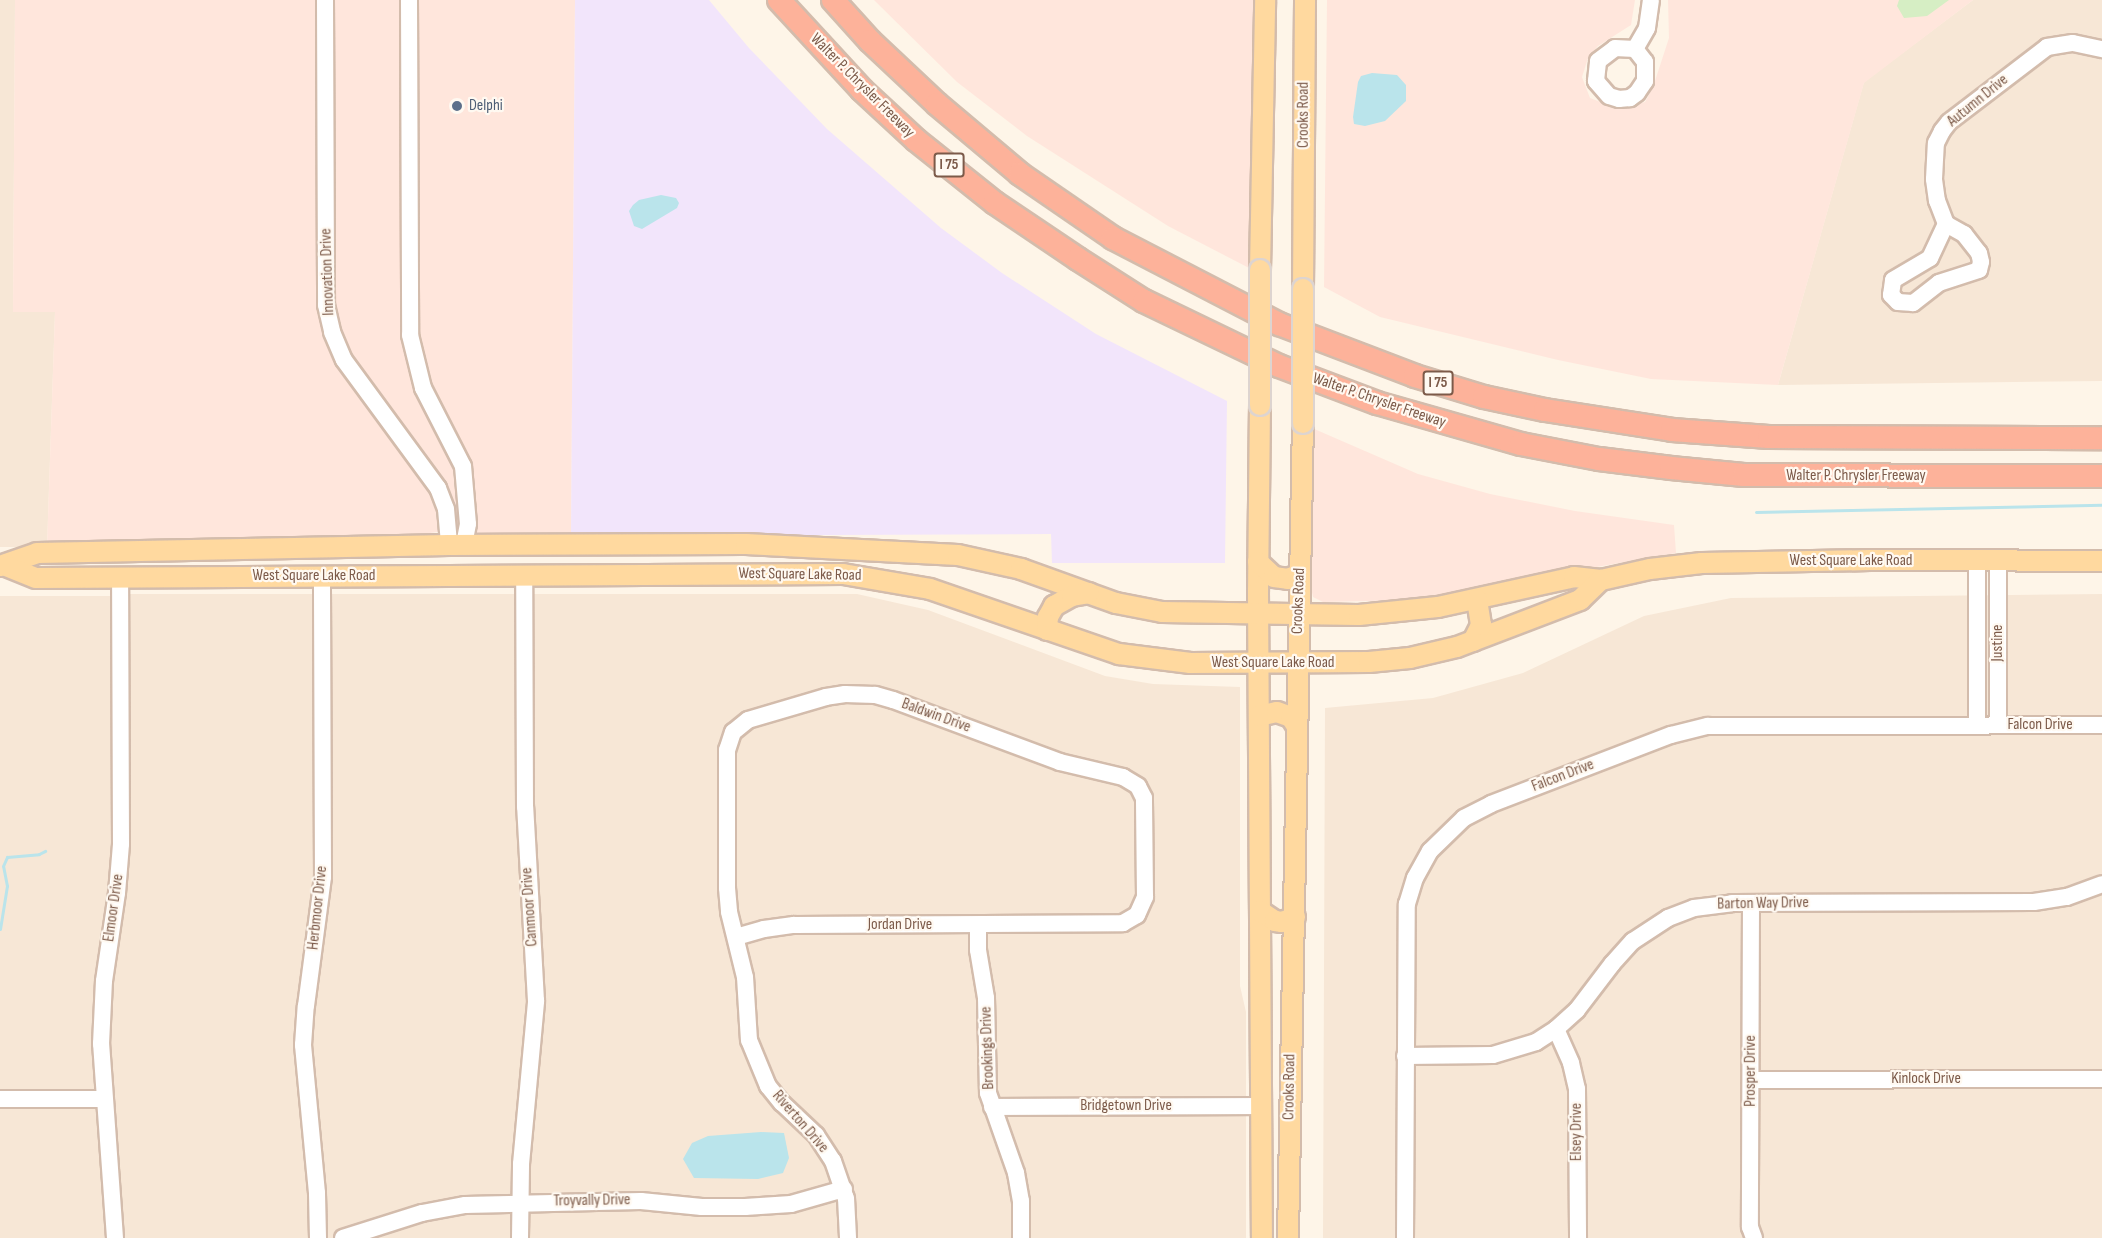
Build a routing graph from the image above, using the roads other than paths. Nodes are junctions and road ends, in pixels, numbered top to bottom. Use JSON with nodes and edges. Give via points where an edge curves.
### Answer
{"nodes":[{"id":1,"x":325,"y":0,"type":"edge"},
{"id":2,"x":409,"y":0,"type":"edge"},
{"id":3,"x":778,"y":0,"type":"edge"},
{"id":4,"x":832,"y":0,"type":"edge"},
{"id":5,"x":1265,"y":0,"type":"edge"},
{"id":6,"x":1305,"y":0,"type":"edge"},
{"id":7,"x":1651,"y":0,"type":"edge"},
{"id":8,"x":1635,"y":49,"type":"dead end"},
{"id":9,"x":2102,"y":50,"type":"edge"},
{"id":10,"x":1946,"y":224,"type":"junction"},
{"id":11,"x":2102,"y":438,"type":"edge"},
{"id":12,"x":2102,"y":476,"type":"edge"},
{"id":13,"x":456,"y":545,"type":"junction"},
{"id":14,"x":676,"y":545,"type":"junction"},
{"id":15,"x":80,"y":553,"type":"junction"},
{"id":16,"x":922,"y":553,"type":"junction"},
{"id":17,"x":1977,"y":561,"type":"junction"},
{"id":18,"x":2102,"y":561,"type":"edge"},
{"id":19,"x":1258,"y":562,"type":"junction"},
{"id":20,"x":1998,"y":562,"type":"junction"},
{"id":21,"x":3,"y":566,"type":"edge"},
{"id":22,"x":1300,"y":574,"type":"junction"},
{"id":23,"x":524,"y":575,"type":"junction"},
{"id":24,"x":668,"y":575,"type":"junction"},
{"id":25,"x":322,"y":576,"type":"junction"},
{"id":26,"x":449,"y":576,"type":"junction"},
{"id":27,"x":71,"y":577,"type":"junction"},
{"id":28,"x":120,"y":578,"type":"junction"},
{"id":29,"x":1601,"y":580,"type":"junction"},
{"id":30,"x":908,"y":584,"type":"junction"},
{"id":31,"x":1089,"y":593,"type":"junction"},
{"id":32,"x":1477,"y":599,"type":"junction"},
{"id":33,"x":1299,"y":614,"type":"junction"},
{"id":34,"x":1258,"y":615,"type":"junction"},
{"id":35,"x":1047,"y":630,"type":"junction"},
{"id":36,"x":1473,"y":641,"type":"junction"},
{"id":37,"x":1259,"y":663,"type":"junction"},
{"id":38,"x":1297,"y":663,"type":"junction"},
{"id":39,"x":1259,"y":716,"type":"junction"},
{"id":40,"x":1296,"y":725,"type":"junction"},
{"id":41,"x":1977,"y":725,"type":"junction"},
{"id":42,"x":1998,"y":725,"type":"junction"},
{"id":43,"x":2102,"y":725,"type":"edge"},
{"id":44,"x":1138,"y":786,"type":"joint"},
{"id":45,"x":2102,"y":884,"type":"edge"},
{"id":46,"x":1750,"y":903,"type":"junction"},
{"id":47,"x":1260,"y":911,"type":"junction"},
{"id":48,"x":1296,"y":917,"type":"junction"},
{"id":49,"x":978,"y":925,"type":"junction"},
{"id":50,"x":736,"y":937,"type":"junction"},
{"id":51,"x":1556,"y":1029,"type":"junction"},
{"id":52,"x":1405,"y":1056,"type":"junction"},
{"id":53,"x":2102,"y":1079,"type":"edge"},
{"id":54,"x":1750,"y":1080,"type":"junction"},
{"id":55,"x":0,"y":1099,"type":"edge"},
{"id":56,"x":103,"y":1099,"type":"junction"},
{"id":57,"x":1260,"y":1102,"type":"junction"},
{"id":58,"x":992,"y":1107,"type":"junction"},
{"id":59,"x":1289,"y":1109,"type":"junction"},
{"id":60,"x":844,"y":1189,"type":"junction"},
{"id":61,"x":519,"y":1202,"type":"junction"},
{"id":62,"x":115,"y":1238,"type":"edge"},
{"id":63,"x":318,"y":1238,"type":"edge"},
{"id":64,"x":343,"y":1238,"type":"edge"},
{"id":65,"x":520,"y":1238,"type":"edge"},
{"id":66,"x":848,"y":1238,"type":"edge"},
{"id":67,"x":1021,"y":1238,"type":"edge"},
{"id":68,"x":1262,"y":1238,"type":"edge"},
{"id":69,"x":1288,"y":1238,"type":"edge"},
{"id":70,"x":1405,"y":1238,"type":"edge"},
{"id":71,"x":1578,"y":1238,"type":"edge"},
{"id":72,"x":1754,"y":1238,"type":"edge"}],
"edges":[{"from":1,"to":13,"type":"street","name":"Innovation Drive","via":[[326,305],[332,332],[344,360],[438,488]]},
{"from":2,"to":13,"type":"street","via":[[410,335],[423,388],[463,466],[468,524]]},
{"from":3,"to":12,"type":"highway","name":"Walter P. Chrysler Freeway","number":"I 75","via":[[862,90],[916,140],[995,203],[1078,259],[1164,311],[1279,366],[1377,403],[1521,444],[1599,459],[1702,471],[1828,477]]},
{"from":4,"to":11,"type":"highway","number":"I 75","via":[[945,111],[1020,174],[1113,238],[1279,324],[1415,376],[1545,410],[1672,430],[1769,437]]},
{"from":5,"to":19,"type":"main road","name":"Crooks Road","bridge":true},
{"from":6,"to":22,"type":"main road","name":"Crooks Road","bridge":true},
{"from":7,"to":8,"type":"street","via":[[1647,28]]},
{"from":9,"to":10,"type":"street","name":"Autumn Drive","via":[[2073,43],[2047,47],[1949,122],[1936,143],[1934,170],[1935,192]]},
{"from":10,"to":10,"type":"street","via":[[1930,258],[1893,280],[1892,295],[1898,302],[1912,303],[1943,281],[1979,270],[1978,253],[1964,234]]},
{"from":13,"to":14,"type":"main road","name":"West Square Lake Road"},
{"from":13,"to":15,"type":"main road","name":"West Square Lake Road"},
{"from":13,"to":26,"type":"main road","via":[[460,566]]},
{"from":14,"to":16,"type":"main road","name":"West Square Lake Road","via":[[746,544]]},
{"from":14,"to":24,"type":"main road","via":[[665,555]]},
{"from":15,"to":21,"type":"main road","name":"West Square Lake Road","via":[[37,553]]},
{"from":15,"to":27,"type":"main road","via":[[69,564]]},
{"from":16,"to":30,"type":"main road","via":[[922,574]]},
{"from":16,"to":31,"type":"main road","name":"West Square Lake Road","via":[[1006,564]]},
{"from":17,"to":20,"type":"main road","name":"West Square Lake Road"},
{"from":17,"to":29,"type":"main road","name":"West Square Lake Road","via":[[1722,561],[1667,566]]},
{"from":17,"to":41,"type":"street","name":"Justine"},
{"from":18,"to":20,"type":"main road","name":"West Square Lake Road"},
{"from":19,"to":22,"type":"main road","via":[[1274,577],[1288,579]]},
{"from":19,"to":34,"type":"main road","name":"Crooks Road"},
{"from":20,"to":42,"type":"street","name":"Justine"},
{"from":21,"to":27,"type":"main road","name":"West Square Lake Road","via":[[36,578]]},
{"from":22,"to":33,"type":"main road","name":"Crooks Road"},
{"from":23,"to":24,"type":"main road","name":"West Square Lake Road"},
{"from":23,"to":26,"type":"main road","name":"West Square Lake Road"},
{"from":23,"to":61,"type":"street","name":"Canmoor Drive","via":[[525,807],[536,1001]]},
{"from":24,"to":30,"type":"main road","name":"West Square Lake Road","via":[[827,573]]},
{"from":25,"to":26,"type":"main road","name":"West Square Lake Road"},
{"from":25,"to":28,"type":"main road","name":"West Square Lake Road"},
{"from":25,"to":63,"type":"street","name":"Herbmoor Drive","via":[[323,867],[303,1045]]},
{"from":27,"to":28,"type":"main road","name":"West Square Lake Road"},
{"from":28,"to":56,"type":"street","name":"Elmoor Drive","via":[[121,844],[102,1007]]},
{"from":29,"to":32,"type":"main road","name":"West Square Lake Road","via":[[1574,577]]},
{"from":29,"to":36,"type":"main road","name":"West Square Lake Road","via":[[1580,600]]},
{"from":30,"to":35,"type":"main road","name":"West Square Lake Road","via":[[970,601]]},
{"from":31,"to":34,"type":"main road","name":"West Square Lake Road","via":[[1129,607],[1162,612]]},
{"from":31,"to":35,"type":"main road","via":[[1072,596],[1054,606]]},
{"from":32,"to":33,"type":"main road","name":"West Square Lake Road","via":[[1402,612]]},
{"from":32,"to":36,"type":"main road","via":[[1481,625]]},
{"from":33,"to":34,"type":"main road","name":"West Square Lake Road"},
{"from":33,"to":38,"type":"main road","name":"Crooks Road"},
{"from":34,"to":37,"type":"main road","name":"Crooks Road"},
{"from":35,"to":37,"type":"main road","name":"West Square Lake Road","via":[[1147,660]]},
{"from":36,"to":38,"type":"main road","name":"West Square Lake Road","via":[[1389,661]]},
{"from":37,"to":38,"type":"main road","name":"West Square Lake Road"},
{"from":37,"to":39,"type":"main road","name":"Crooks Road"},
{"from":38,"to":40,"type":"main road","name":"Crooks Road"},
{"from":39,"to":40,"type":"main road","via":[[1277,712],[1291,717]]},
{"from":39,"to":47,"type":"main road","name":"Crooks Road"},
{"from":40,"to":48,"type":"main road","name":"Crooks Road"},
{"from":41,"to":42,"type":"street","name":"Falcon Drive"},
{"from":41,"to":52,"type":"street","name":"Falcon Drive","via":[[1708,726],[1671,735],[1477,810],[1440,839],[1422,864],[1410,892],[1405,929]]},
{"from":42,"to":43,"type":"street","name":"Falcon Drive"},
{"from":44,"to":49,"type":"street","name":"Jordan Drive","via":[[1146,803],[1146,891],[1137,915],[1118,925]]},
{"from":44,"to":50,"type":"street","name":"Baldwin Drive","via":[[1123,777],[1060,762],[875,695],[826,697],[748,720],[733,732],[727,750],[727,888]]},
{"from":45,"to":46,"type":"street","name":"Barton Way Drive","via":[[2067,897],[2034,902]]},
{"from":46,"to":51,"type":"street","name":"Barton Way Drive","via":[[1694,908],[1644,932]]},
{"from":46,"to":54,"type":"street","name":"Prosper Drive"},
{"from":47,"to":48,"type":"main road","via":[[1275,921]]},
{"from":47,"to":57,"type":"main road","name":"Crooks Road"},
{"from":48,"to":59,"type":"main road","name":"Crooks Road"},
{"from":49,"to":50,"type":"street","name":"Jordan Drive","via":[[794,925]]},
{"from":49,"to":58,"type":"street","name":"Brookings Drive"},
{"from":50,"to":60,"type":"street","name":"Riverton Drive","via":[[745,977],[749,1040],[758,1067],[775,1094],[823,1144]]},
{"from":51,"to":52,"type":"street","name":"Barton Way Drive","via":[[1536,1042],[1504,1053]]},
{"from":51,"to":71,"type":"street","name":"Elsey Drive","via":[[1577,1089]]},
{"from":52,"to":70,"type":"street","name":"Falcon Drive"},
{"from":53,"to":54,"type":"street","name":"Kinlock Drive"},
{"from":54,"to":72,"type":"street","name":"Prosper Drive","via":[[1750,1227]]},
{"from":55,"to":56,"type":"street"},
{"from":56,"to":62,"type":"street","name":"Elmoor Drive"},
{"from":57,"to":58,"type":"street","name":"Bridgetown Drive"},
{"from":57,"to":59,"type":"main road","via":[[1282,1100]]},
{"from":57,"to":68,"type":"main road","name":"Crooks Road"},
{"from":58,"to":67,"type":"street","name":"Brookings Drive","via":[[1016,1173]]},
{"from":59,"to":69,"type":"main road","name":"Crooks Road"},
{"from":60,"to":61,"type":"street","name":"Troyvally Drive","via":[[791,1204],[745,1208],[641,1201]]},
{"from":60,"to":66,"type":"street","name":"Riverton Drive"},
{"from":61,"to":64,"type":"street","name":"Troyvally Drive","via":[[435,1210]]},
{"from":61,"to":65,"type":"street","name":"Canmoor Drive"}]}
